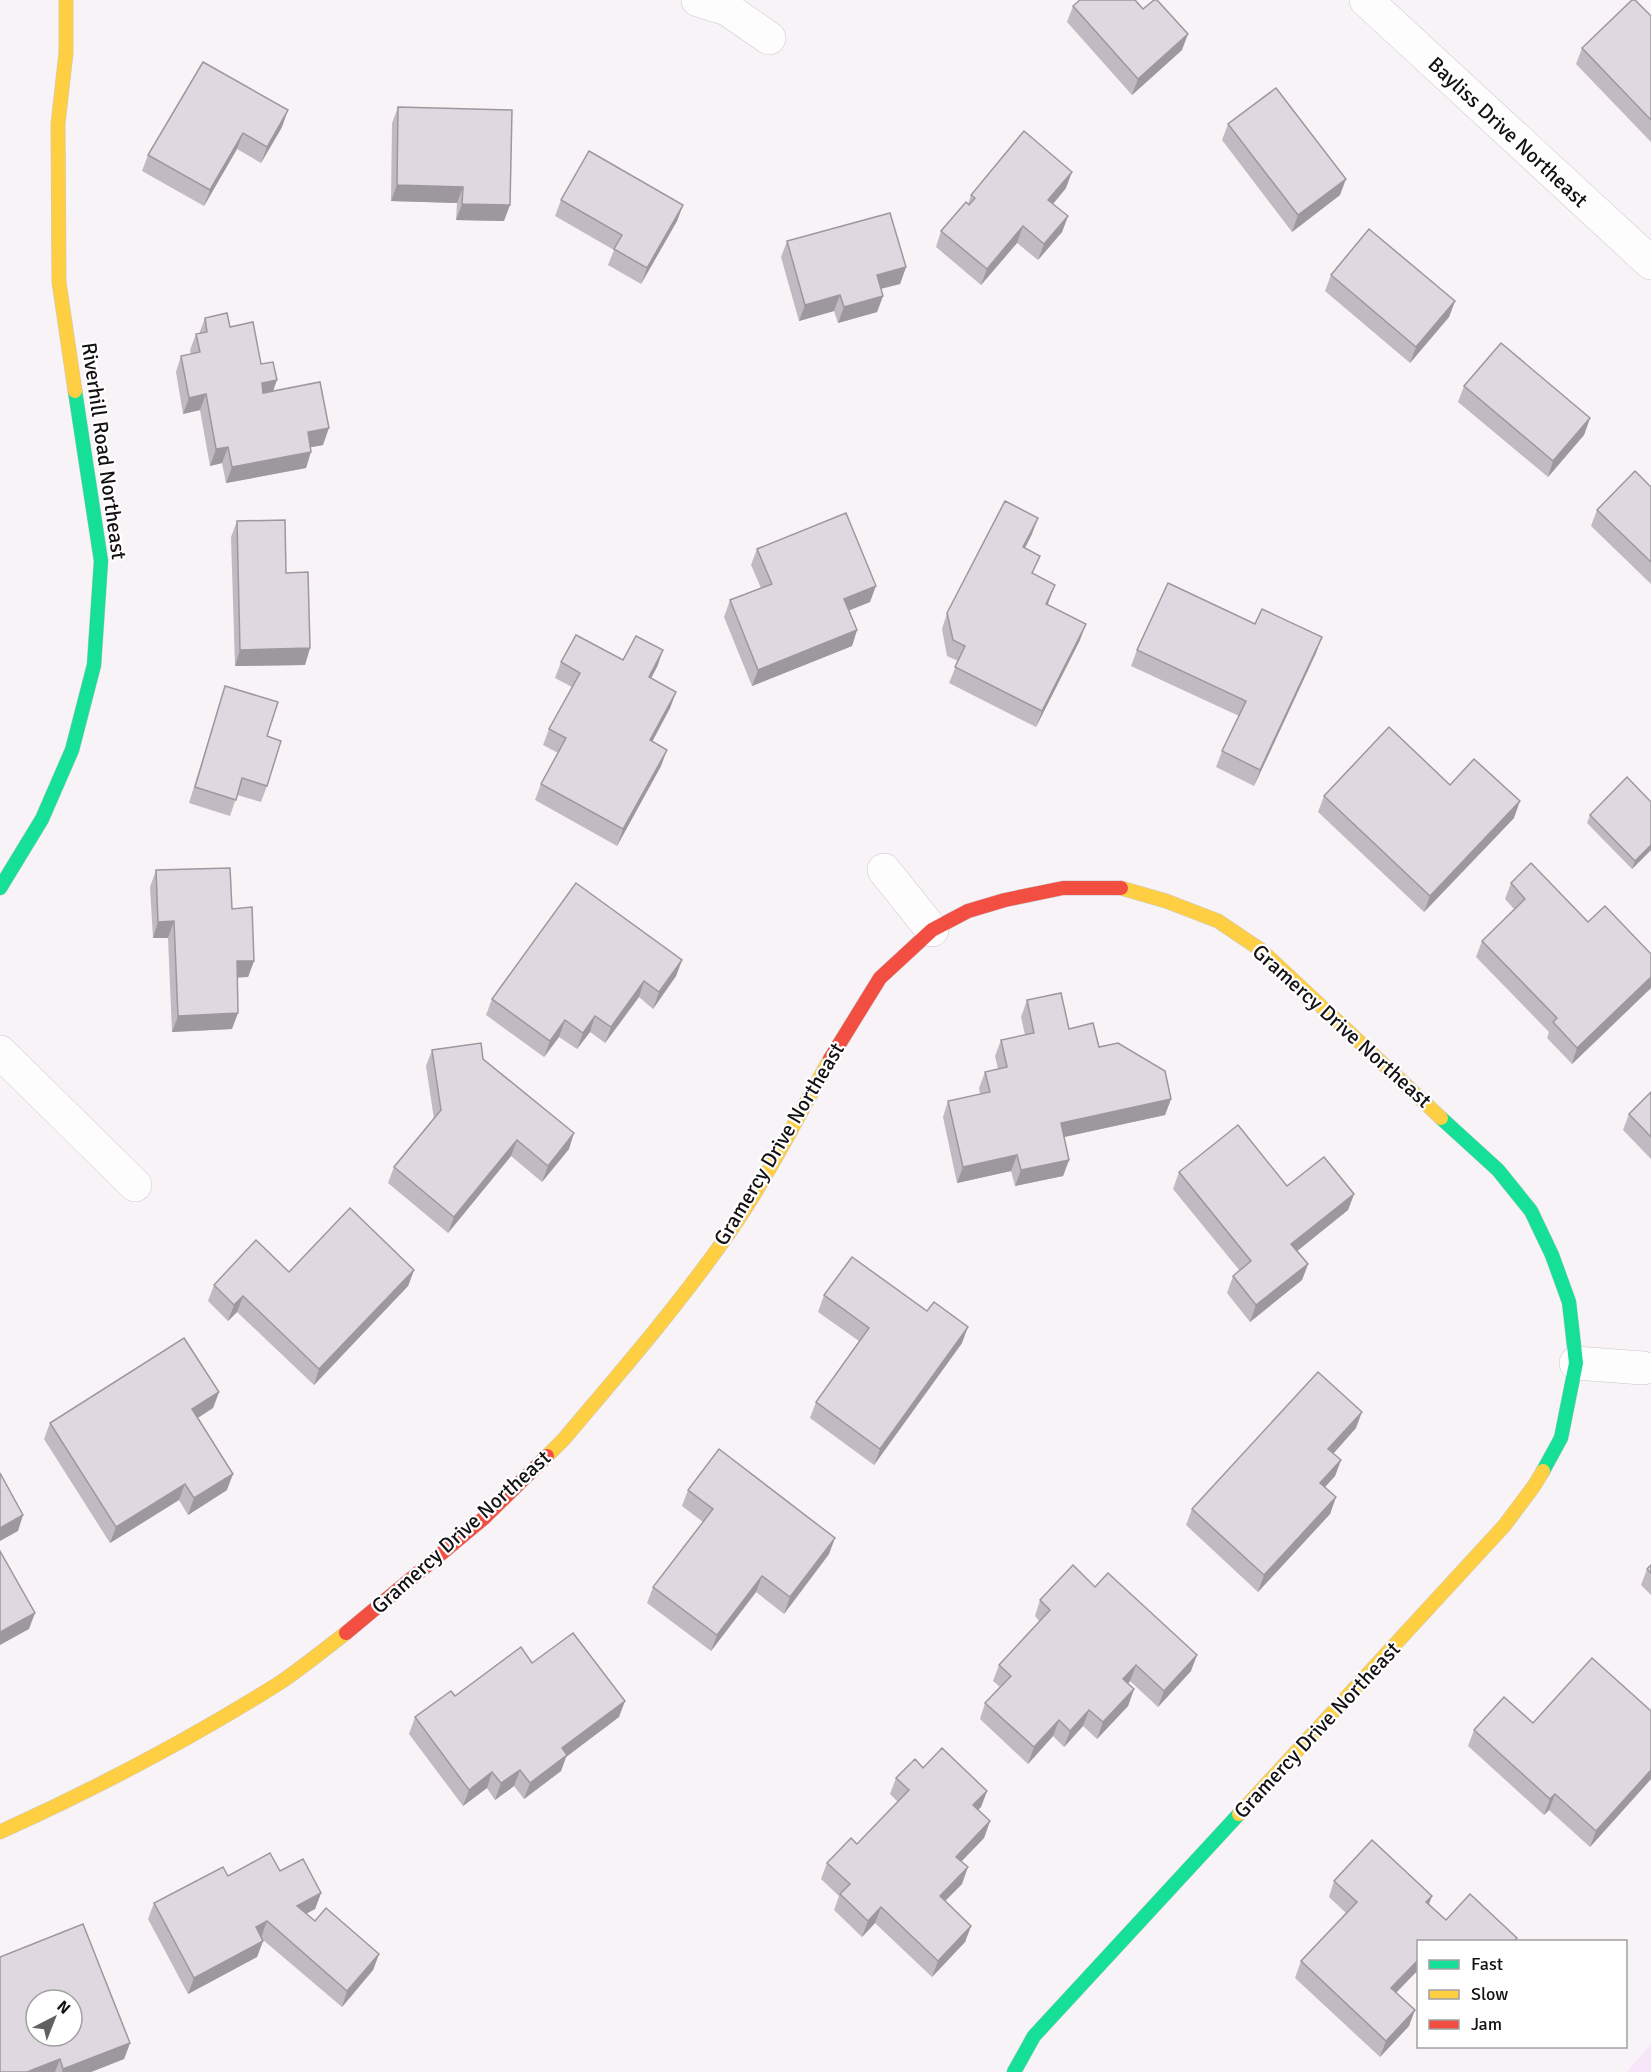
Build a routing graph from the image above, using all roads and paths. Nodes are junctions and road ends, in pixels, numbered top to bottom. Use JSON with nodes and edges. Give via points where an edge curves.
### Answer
{"nodes":[{"id":1,"x":66,"y":0,"type":"edge"},
{"id":2,"x":698,"y":0,"type":"edge"},
{"id":3,"x":1366,"y":0,"type":"edge"},
{"id":4,"x":769,"y":38,"type":"dead end"},
{"id":5,"x":1651,"y":263,"type":"edge"},
{"id":6,"x":884,"y":870,"type":"dead end"},
{"id":7,"x":0,"y":888,"type":"edge"},
{"id":8,"x":932,"y":930,"type":"junction"},
{"id":9,"x":0,"y":1052,"type":"edge"},
{"id":10,"x":135,"y":1185,"type":"dead end"},
{"id":11,"x":1576,"y":1363,"type":"junction"},
{"id":12,"x":1643,"y":1368,"type":"dead end"},
{"id":13,"x":0,"y":1832,"type":"edge"},
{"id":14,"x":1014,"y":2072,"type":"edge"}],
"edges":[{"from":1,"to":7,"type":"street","name":"Riverhill Road Northeast","via":[[66,53],[58,124],[59,282],[101,561],[93,665],[72,750],[42,819]]},
{"from":2,"to":4,"type":"street","via":[[727,9]]},
{"from":3,"to":5,"type":"street","name":"Bayliss Drive Northeast"},
{"from":6,"to":8,"type":"street"},
{"from":8,"to":11,"type":"street","name":"Gramercy Drive Northeast","via":[[968,911],[1063,888],[1116,887],[1166,900],[1218,921],[1261,950],[1498,1170],[1531,1211],[1552,1254],[1569,1302]]},
{"from":8,"to":13,"type":"street","name":"Gramercy Drive Northeast","via":[[880,978],[759,1186],[666,1317],[564,1439],[484,1518],[365,1619],[282,1681],[144,1763]]},
{"from":9,"to":10,"type":"street"},
{"from":11,"to":12,"type":"street"},
{"from":11,"to":14,"type":"street","name":"Gramercy Drive Northeast","via":[[1561,1438],[1534,1486],[1504,1526],[1034,2036]]}]}
